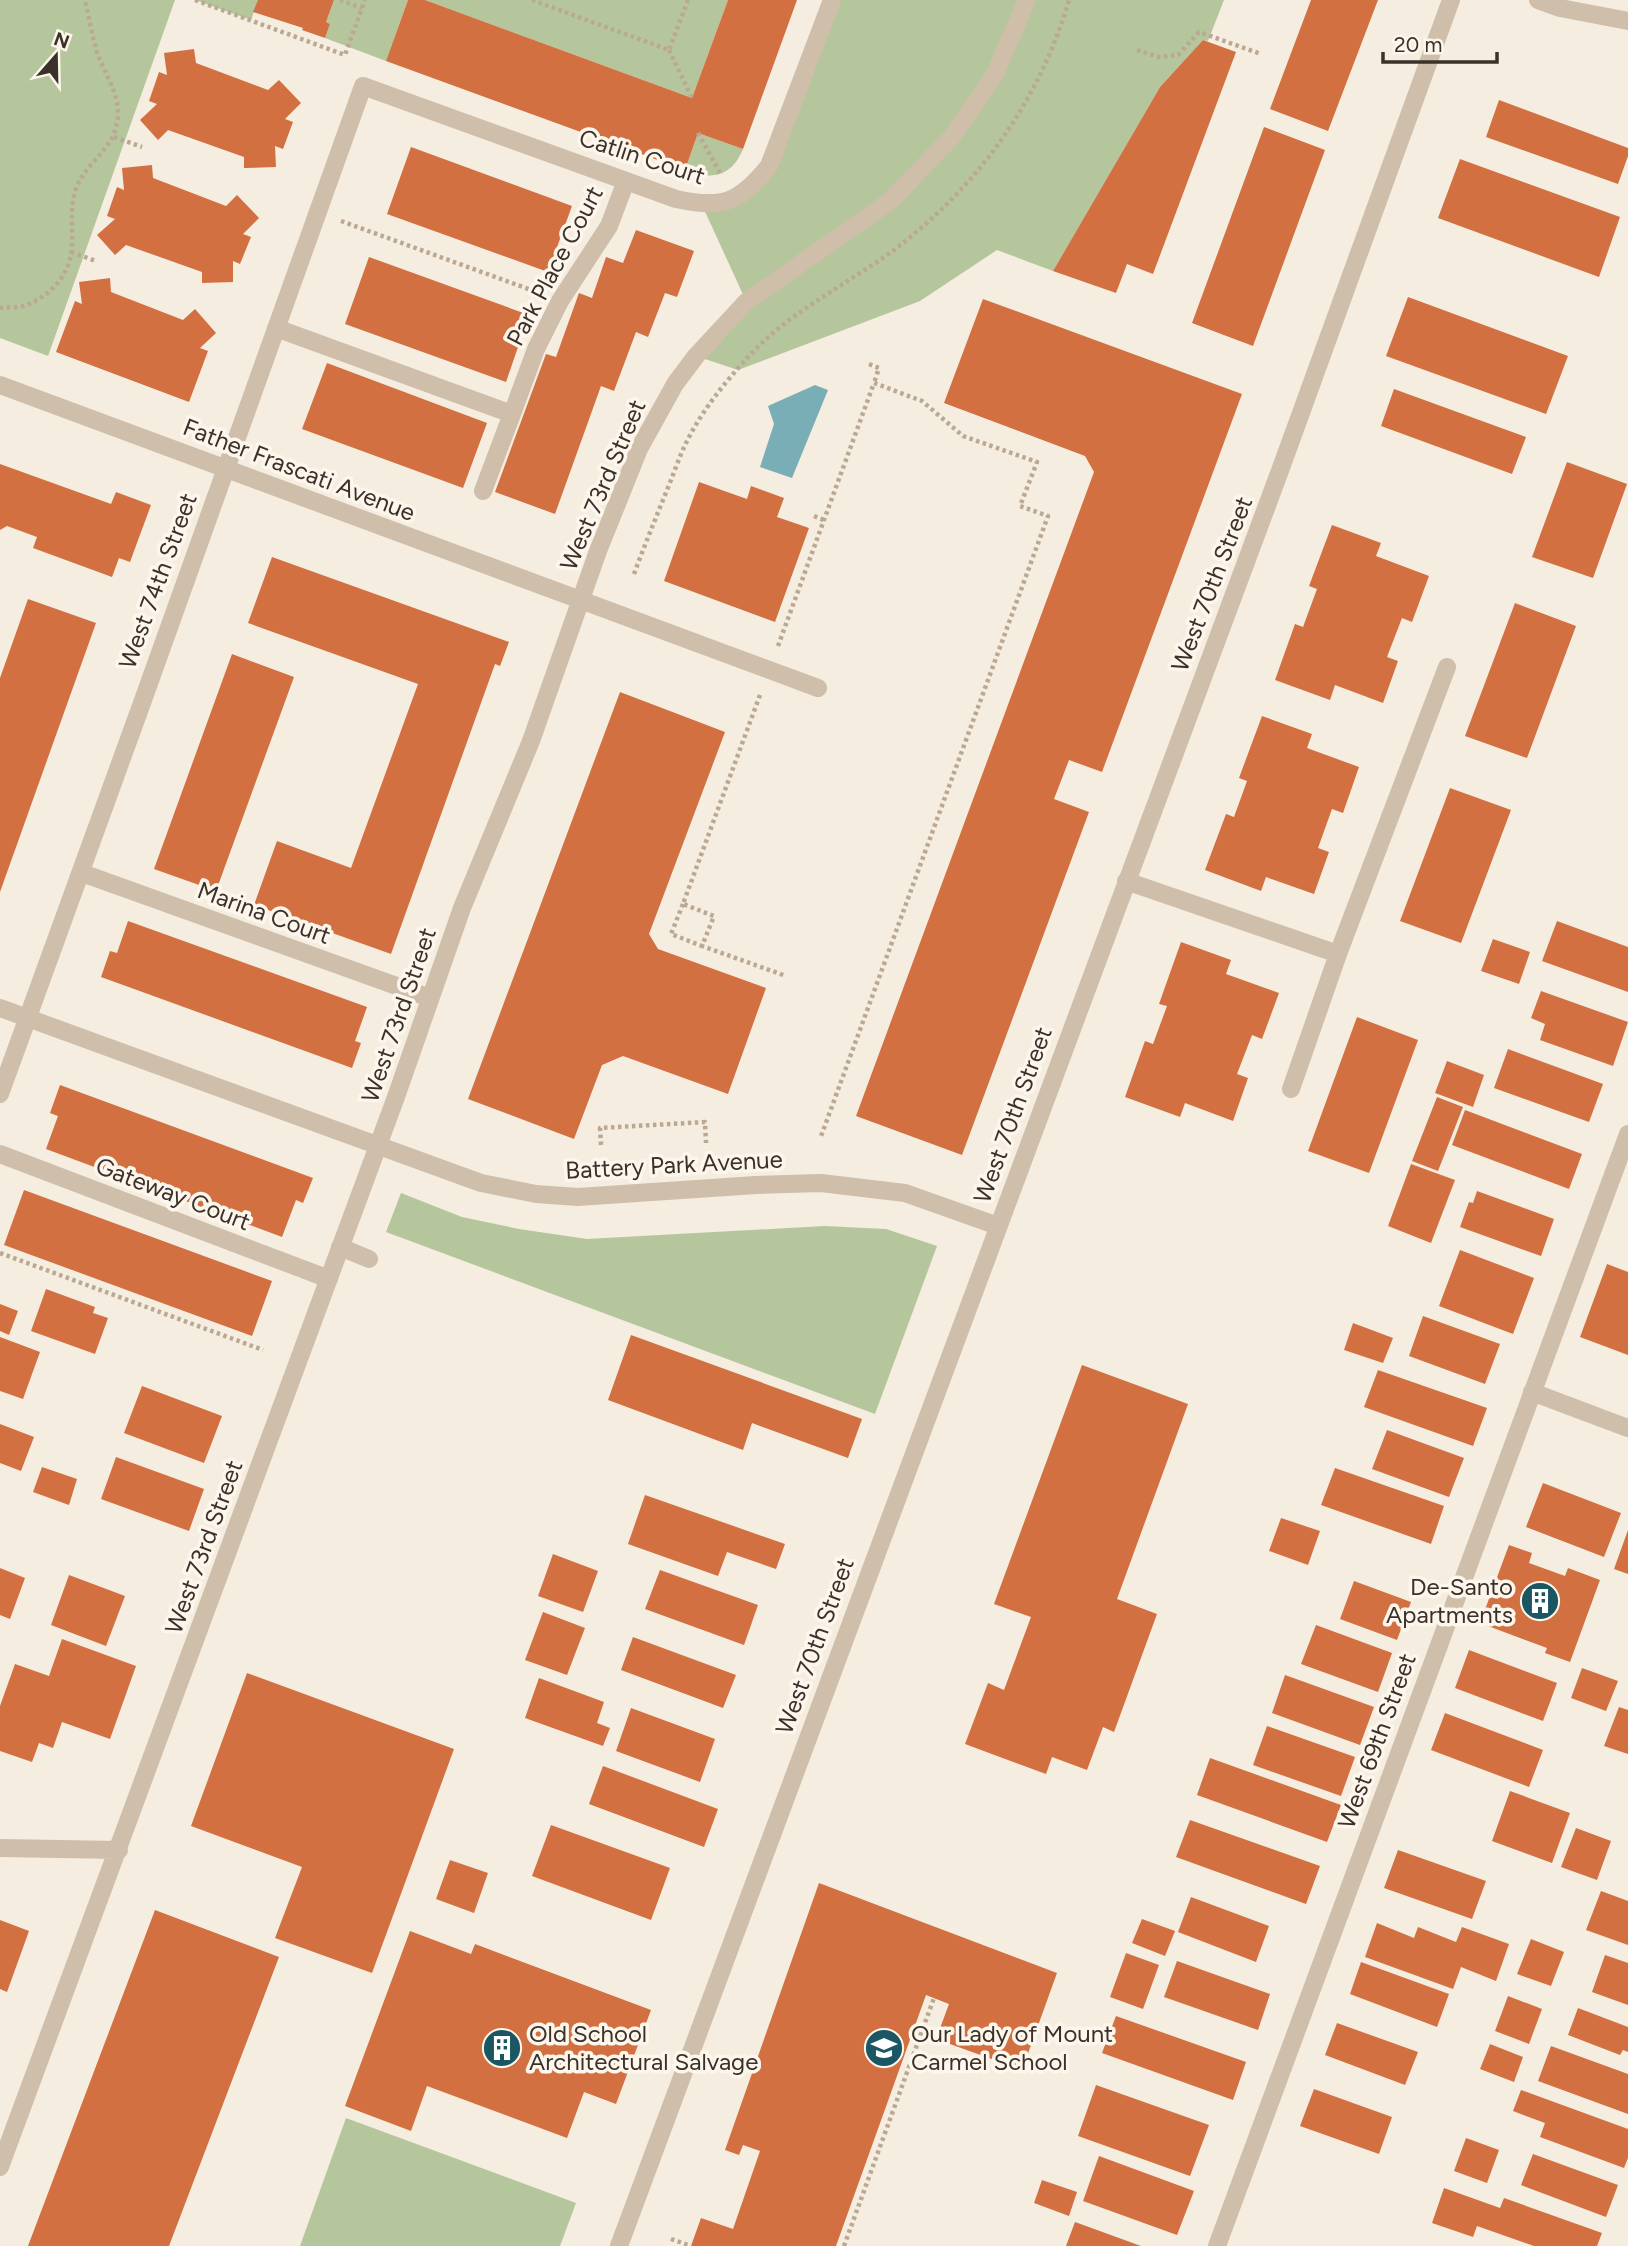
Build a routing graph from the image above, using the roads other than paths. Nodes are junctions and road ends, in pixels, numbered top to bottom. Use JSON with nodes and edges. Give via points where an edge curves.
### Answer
{"nodes":[{"id":1,"x":832,"y":0,"type":"edge"},
{"id":2,"x":1027,"y":0,"type":"edge"},
{"id":3,"x":1451,"y":0,"type":"edge"},
{"id":4,"x":1538,"y":0,"type":"edge"},
{"id":5,"x":1628,"y":21,"type":"edge"},
{"id":6,"x":363,"y":86,"type":"joint"},
{"id":7,"x":626,"y":181,"type":"junction"},
{"id":8,"x":276,"y":328,"type":"junction"},
{"id":9,"x":0,"y":386,"type":"edge"},
{"id":10,"x":512,"y":414,"type":"junction"},
{"id":11,"x":225,"y":469,"type":"junction"},
{"id":12,"x":483,"y":491,"type":"dead end"},
{"id":13,"x":581,"y":601,"type":"junction"},
{"id":14,"x":1447,"y":667,"type":"dead end"},
{"id":15,"x":818,"y":688,"type":"dead end"},
{"id":16,"x":82,"y":873,"type":"junction"},
{"id":17,"x":1126,"y":881,"type":"junction"},
{"id":18,"x":1338,"y":954,"type":"junction"},
{"id":19,"x":430,"y":998,"type":"junction"},
{"id":20,"x":0,"y":1008,"type":"edge"},
{"id":21,"x":28,"y":1019,"type":"junction"},
{"id":22,"x":1292,"y":1089,"type":"dead end"},
{"id":23,"x":0,"y":1094,"type":"edge"},
{"id":24,"x":1628,"y":1134,"type":"edge"},
{"id":25,"x":378,"y":1146,"type":"junction"},
{"id":26,"x":0,"y":1154,"type":"edge"},
{"id":27,"x":998,"y":1226,"type":"junction"},
{"id":28,"x":341,"y":1247,"type":"junction"},
{"id":29,"x":369,"y":1259,"type":"dead end"},
{"id":30,"x":329,"y":1279,"type":"junction"},
{"id":31,"x":1532,"y":1392,"type":"junction"},
{"id":32,"x":1628,"y":1428,"type":"edge"},
{"id":33,"x":0,"y":1848,"type":"edge"},
{"id":34,"x":119,"y":1850,"type":"junction"},
{"id":35,"x":0,"y":2167,"type":"edge"},
{"id":36,"x":619,"y":2246,"type":"edge"},
{"id":37,"x":1217,"y":2246,"type":"edge"}],
"edges":[{"from":1,"to":7,"type":"street","name":"Catlin Court","via":[[769,166],[751,189],[725,202],[702,205]]},
{"from":2,"to":13,"type":"street","name":"West 73rd Street","via":[[995,74],[951,138],[923,169],[890,201],[747,302],[675,384],[639,449]]},
{"from":3,"to":17,"type":"street","name":"West 70th Street"},
{"from":4,"to":5,"type":"street"},
{"from":6,"to":7,"type":"street","name":"Catlin Court"},
{"from":6,"to":8,"type":"street","name":"West 74th Street"},
{"from":7,"to":10,"type":"street","name":"Park Place Court","via":[[609,226],[560,301],[536,349]]},
{"from":8,"to":10,"type":"street"},
{"from":8,"to":11,"type":"street","name":"West 74th Street"},
{"from":9,"to":11,"type":"street","name":"Father Frascati Avenue"},
{"from":10,"to":12,"type":"street","name":"Park Place Court"},
{"from":11,"to":13,"type":"street","name":"Father Frascati Avenue"},
{"from":11,"to":16,"type":"street","name":"West 74th Street"},
{"from":13,"to":15,"type":"street","name":"Father Frascati Avenue"},
{"from":13,"to":19,"type":"street","name":"West 73rd Street"},
{"from":14,"to":18,"type":"street"},
{"from":16,"to":19,"type":"street","name":"Marina Court"},
{"from":16,"to":21,"type":"street","name":"West 74th Street"},
{"from":17,"to":18,"type":"street"},
{"from":17,"to":27,"type":"street","name":"West 70th Street"},
{"from":18,"to":22,"type":"street"},
{"from":19,"to":25,"type":"street","name":"West 73rd Street"},
{"from":20,"to":21,"type":"street","name":"Battery Park Avenue"},
{"from":21,"to":23,"type":"street","name":"West 74th Street"},
{"from":21,"to":25,"type":"street","name":"Battery Park Avenue"},
{"from":24,"to":31,"type":"street","name":"West 69th Street"},
{"from":25,"to":27,"type":"street","name":"Battery Park Avenue","via":[[481,1183],[536,1194],[578,1197],[821,1183],[905,1193]]},
{"from":25,"to":28,"type":"street","name":"West 73rd Street"},
{"from":26,"to":30,"type":"street","name":"Gateway Court"},
{"from":27,"to":36,"type":"street","name":"West 70th Street"},
{"from":28,"to":29,"type":"street"},
{"from":28,"to":30,"type":"street","name":"West 73rd Street"},
{"from":30,"to":34,"type":"street","name":"West 73rd Street"},
{"from":31,"to":32,"type":"street"},
{"from":31,"to":37,"type":"street","name":"West 69th Street"},
{"from":33,"to":34,"type":"street"},
{"from":34,"to":35,"type":"street","name":"West 73rd Street"}]}
